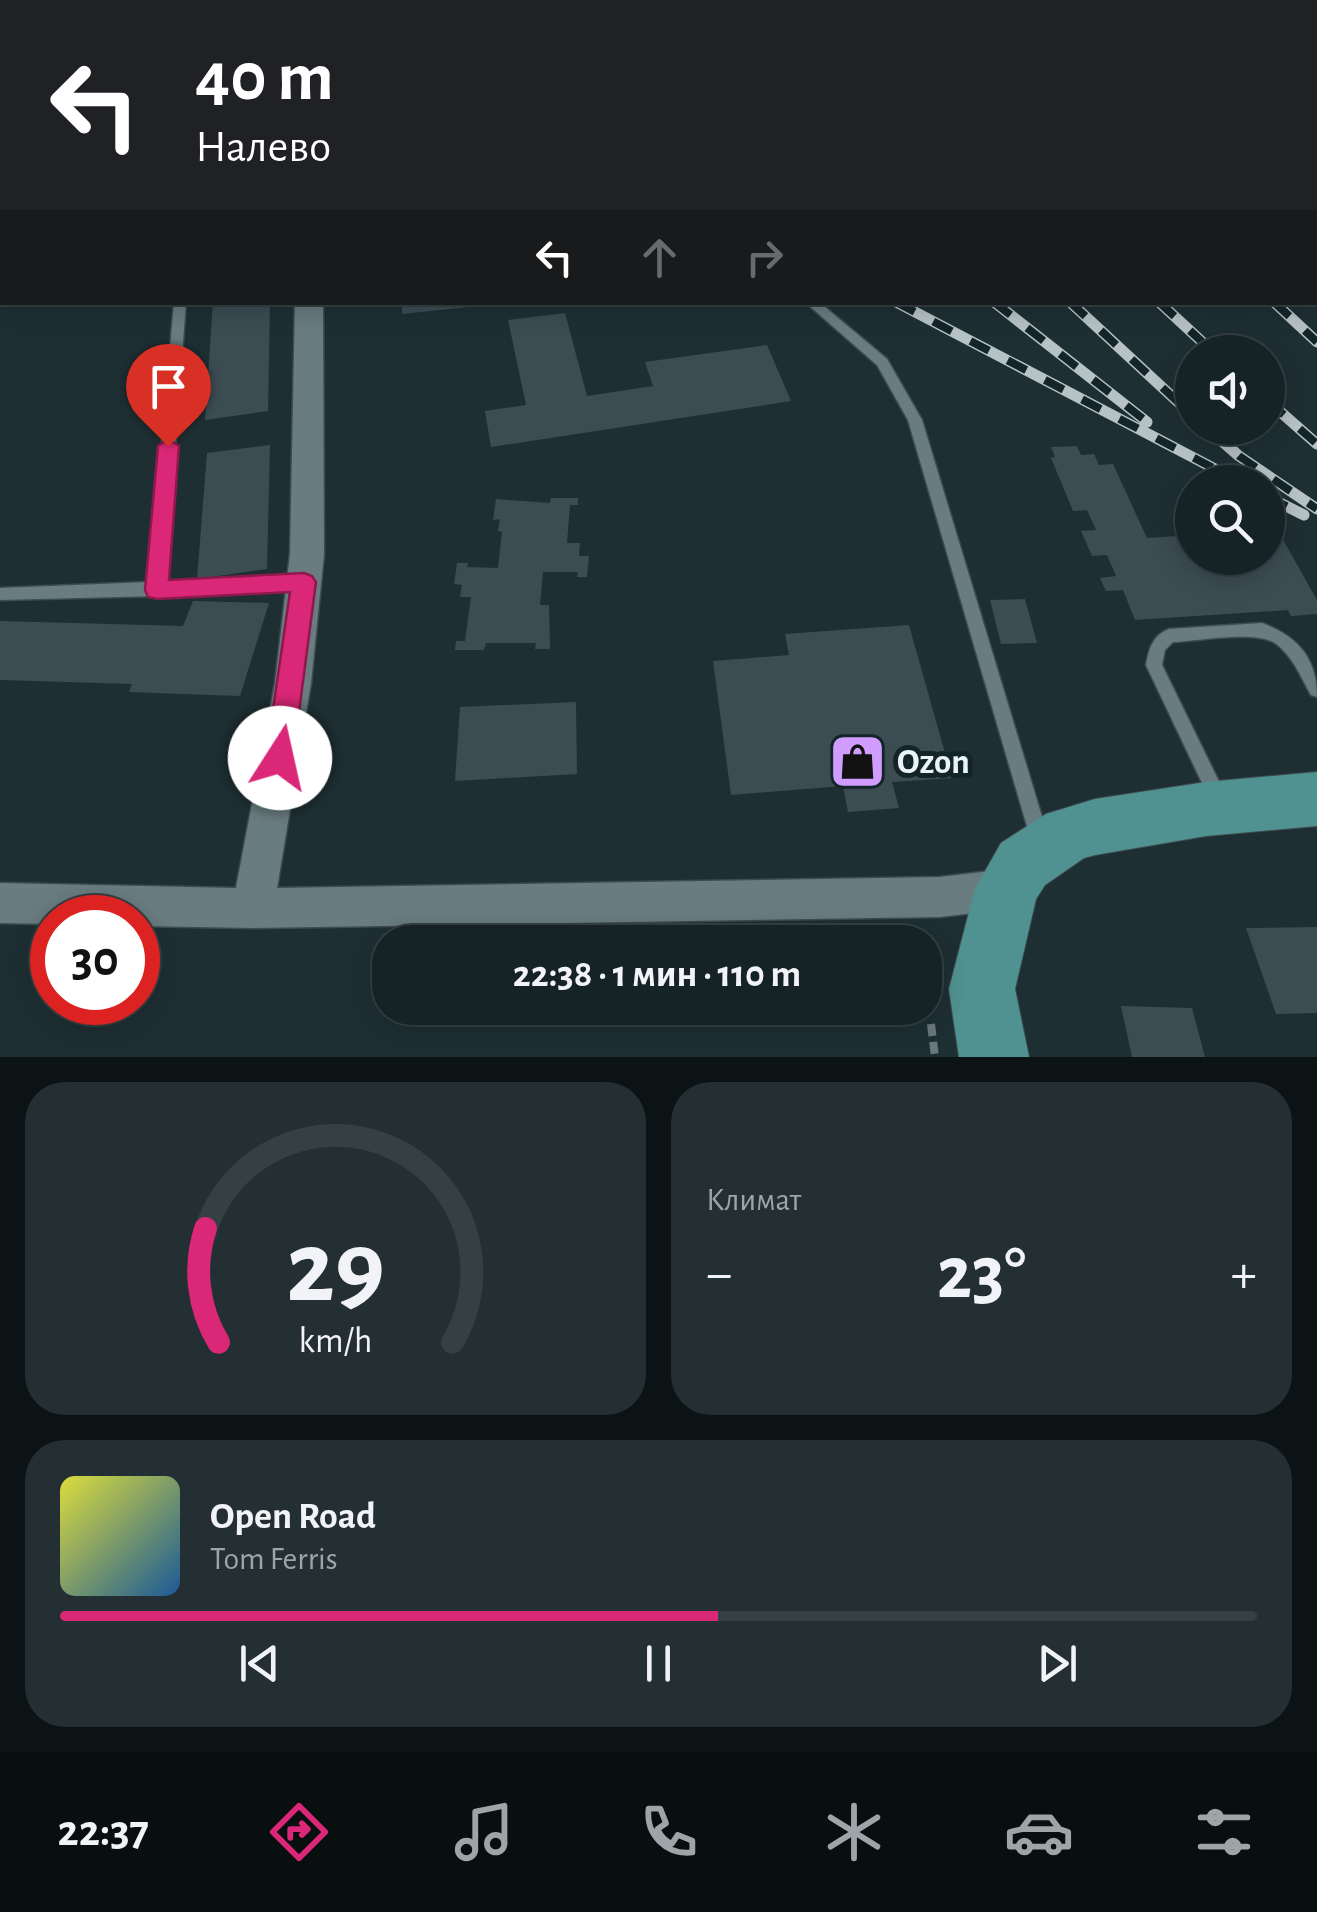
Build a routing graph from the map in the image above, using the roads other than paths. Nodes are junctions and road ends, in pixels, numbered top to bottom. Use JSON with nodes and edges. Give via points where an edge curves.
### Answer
{"nodes":[{"id":1,"x":180,"y":305,"type":"edge"},
{"id":2,"x":309,"y":305,"type":"edge"},
{"id":3,"x":814,"y":305,"type":"edge"},
{"id":4,"x":304,"y":582,"type":"junction"},
{"id":5,"x":157,"y":590,"type":"junction"},
{"id":6,"x":0,"y":594,"type":"edge"},
{"id":7,"x":1317,"y":690,"type":"edge"},
{"id":8,"x":1317,"y":799,"type":"edge"},
{"id":9,"x":1223,"y":808,"type":"junction"},
{"id":10,"x":1048,"y":855,"type":"junction"},
{"id":11,"x":0,"y":902,"type":"edge"},
{"id":12,"x":253,"y":908,"type":"junction"},
{"id":13,"x":994,"y":1057,"type":"edge"}],
"edges":[{"from":1,"to":5,"type":"lane"},
{"from":2,"to":4,"type":"street"},
{"from":3,"to":10,"type":"lane","via":[[882,362],[916,420]]},
{"from":4,"to":5,"type":"lane"},
{"from":4,"to":12,"type":"street"},
{"from":5,"to":6,"type":"lane"},
{"from":7,"to":9,"type":"lane","via":[[1298,656],[1262,630],[1169,636],[1157,646],[1154,665]]},
{"from":8,"to":9,"type":"main road"},
{"from":9,"to":10,"type":"main road"},
{"from":10,"to":12,"type":"street","via":[[940,897]]},
{"from":10,"to":13,"type":"main road","via":[[982,989]]},
{"from":11,"to":12,"type":"street"}]}
